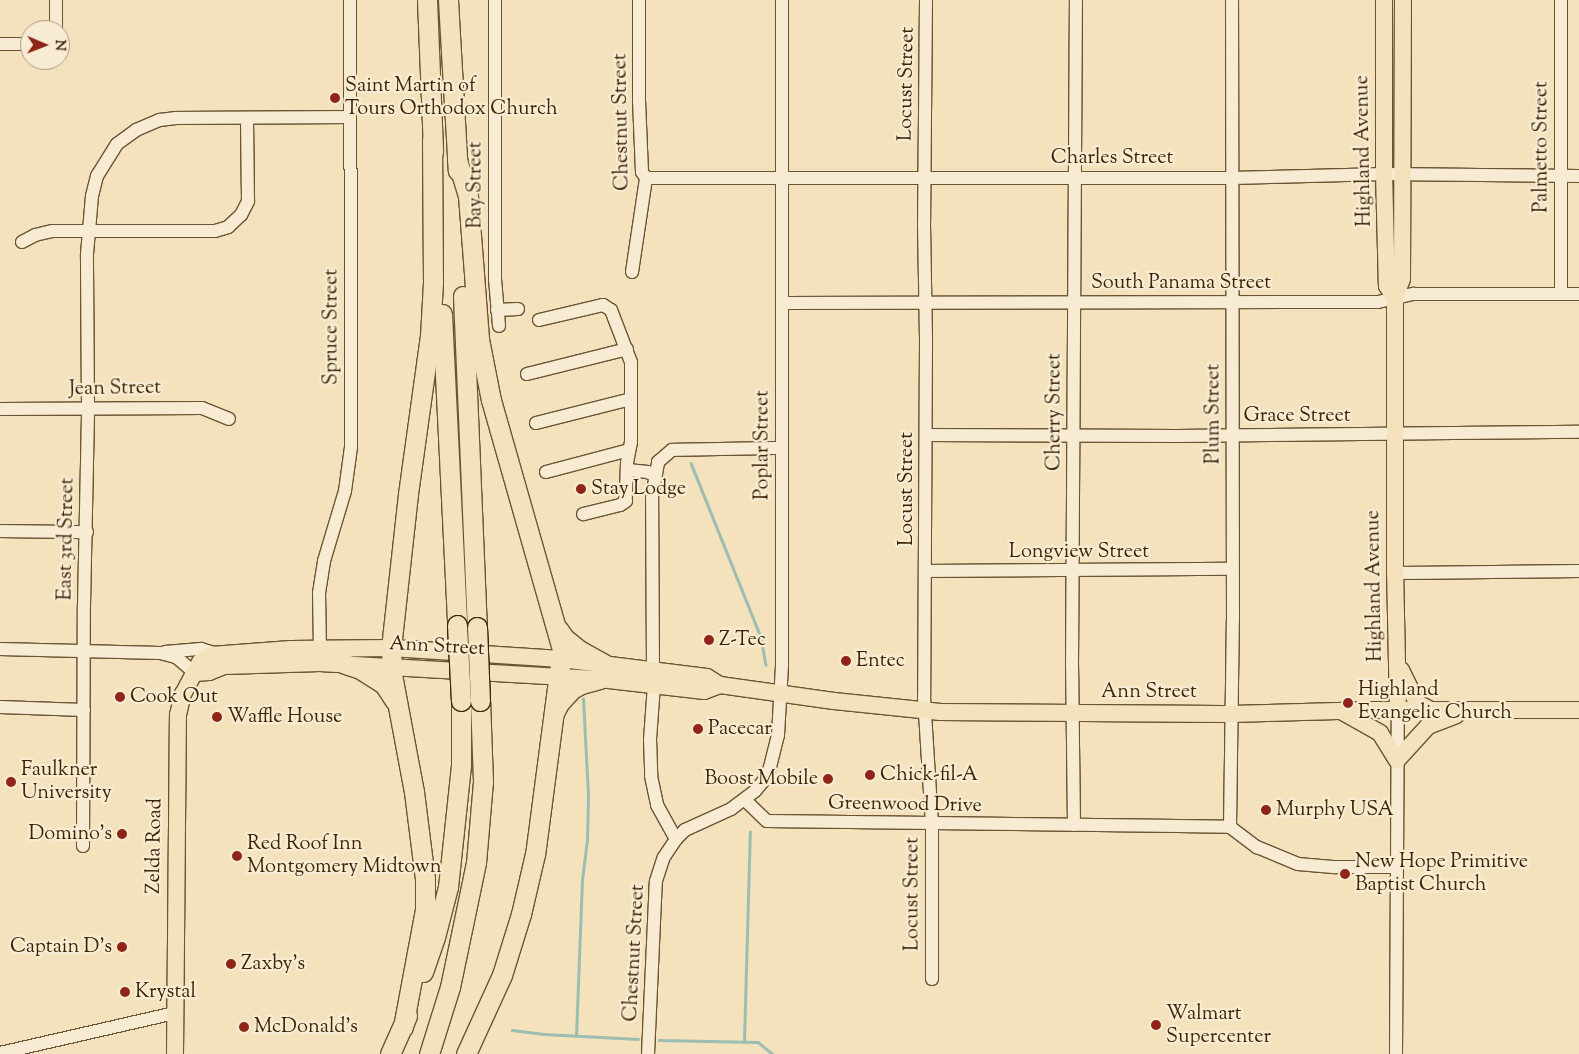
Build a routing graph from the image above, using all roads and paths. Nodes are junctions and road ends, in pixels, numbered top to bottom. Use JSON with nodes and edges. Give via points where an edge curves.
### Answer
{"nodes":[{"id":1,"x":56,"y":0,"type":"edge"},
{"id":2,"x":350,"y":0,"type":"edge"},
{"id":3,"x":427,"y":0,"type":"edge"},
{"id":4,"x":448,"y":0,"type":"edge"},
{"id":5,"x":495,"y":0,"type":"edge"},
{"id":6,"x":639,"y":0,"type":"edge"},
{"id":7,"x":782,"y":0,"type":"edge"},
{"id":8,"x":926,"y":0,"type":"edge"},
{"id":9,"x":1076,"y":0,"type":"edge"},
{"id":10,"x":1232,"y":0,"type":"edge"},
{"id":11,"x":1384,"y":0,"type":"edge"},
{"id":12,"x":1403,"y":0,"type":"edge"},
{"id":13,"x":1561,"y":0,"type":"edge"},
{"id":14,"x":56,"y":20,"type":"edge"},
{"id":15,"x":0,"y":44,"type":"edge"},
{"id":16,"x":20,"y":44,"type":"edge"},
{"id":17,"x":350,"y":117,"type":"junction"},
{"id":18,"x":247,"y":118,"type":"junction"},
{"id":19,"x":432,"y":140,"type":"junction"},
{"id":20,"x":457,"y":160,"type":"junction"},
{"id":21,"x":1384,"y":174,"type":"junction"},
{"id":22,"x":1402,"y":175,"type":"junction"},
{"id":23,"x":1561,"y":176,"type":"junction"},
{"id":24,"x":1579,"y":176,"type":"edge"},
{"id":25,"x":783,"y":177,"type":"junction"},
{"id":26,"x":924,"y":177,"type":"junction"},
{"id":27,"x":1076,"y":177,"type":"junction"},
{"id":28,"x":646,"y":178,"type":"junction"},
{"id":29,"x":1232,"y":178,"type":"junction"},
{"id":30,"x":89,"y":232,"type":"junction"},
{"id":31,"x":22,"y":242,"type":"dead end"},
{"id":32,"x":632,"y":272,"type":"dead end"},
{"id":33,"x":1561,"y":294,"type":"junction"},
{"id":34,"x":1579,"y":294,"type":"edge"},
{"id":35,"x":1395,"y":298,"type":"junction"},
{"id":36,"x":1075,"y":301,"type":"junction"},
{"id":37,"x":925,"y":302,"type":"junction"},
{"id":38,"x":1232,"y":302,"type":"junction"},
{"id":39,"x":782,"y":303,"type":"junction"},
{"id":40,"x":518,"y":309,"type":"dead end"},
{"id":41,"x":497,"y":310,"type":"junction"},
{"id":42,"x":539,"y":320,"type":"dead end"},
{"id":43,"x":498,"y":326,"type":"dead end"},
{"id":44,"x":627,"y":349,"type":"junction"},
{"id":45,"x":527,"y":374,"type":"dead end"},
{"id":46,"x":631,"y":399,"type":"junction"},
{"id":47,"x":0,"y":408,"type":"edge"},
{"id":48,"x":88,"y":408,"type":"junction"},
{"id":49,"x":229,"y":418,"type":"dead end"},
{"id":50,"x":536,"y":423,"type":"dead end"},
{"id":51,"x":1579,"y":432,"type":"edge"},
{"id":52,"x":1394,"y":433,"type":"junction"},
{"id":53,"x":926,"y":435,"type":"junction"},
{"id":54,"x":1074,"y":435,"type":"junction"},
{"id":55,"x":1232,"y":435,"type":"junction"},
{"id":56,"x":781,"y":448,"type":"junction"},
{"id":57,"x":629,"y":450,"type":"junction"},
{"id":58,"x":628,"y":470,"type":"junction"},
{"id":59,"x":546,"y":472,"type":"dead end"},
{"id":60,"x":654,"y":482,"type":"junction"},
{"id":61,"x":583,"y":514,"type":"dead end"},
{"id":62,"x":0,"y":531,"type":"edge"},
{"id":63,"x":87,"y":532,"type":"junction"},
{"id":64,"x":1232,"y":570,"type":"junction"},
{"id":65,"x":925,"y":571,"type":"junction"},
{"id":66,"x":1073,"y":571,"type":"junction"},
{"id":67,"x":1579,"y":571,"type":"edge"},
{"id":68,"x":1395,"y":572,"type":"junction"},
{"id":69,"x":554,"y":622,"type":"junction"},
{"id":70,"x":0,"y":649,"type":"edge"},
{"id":71,"x":320,"y":649,"type":"junction"},
{"id":72,"x":85,"y":653,"type":"junction"},
{"id":73,"x":158,"y":653,"type":"junction"},
{"id":74,"x":217,"y":654,"type":"junction"},
{"id":75,"x":391,"y":657,"type":"junction"},
{"id":76,"x":1397,"y":660,"type":"junction"},
{"id":77,"x":346,"y":664,"type":"junction"},
{"id":78,"x":559,"y":667,"type":"junction"},
{"id":79,"x":602,"y":671,"type":"junction"},
{"id":80,"x":195,"y":672,"type":"junction"},
{"id":81,"x":654,"y":678,"type":"junction"},
{"id":82,"x":782,"y":693,"type":"junction"},
{"id":83,"x":397,"y":704,"type":"junction"},
{"id":84,"x":0,"y":707,"type":"edge"},
{"id":85,"x":84,"y":710,"type":"junction"},
{"id":86,"x":1579,"y":710,"type":"edge"},
{"id":87,"x":1341,"y":711,"type":"junction"},
{"id":88,"x":1433,"y":711,"type":"junction"},
{"id":89,"x":1465,"y":711,"type":"junction"},
{"id":90,"x":924,"y":712,"type":"junction"},
{"id":91,"x":1073,"y":712,"type":"junction"},
{"id":92,"x":1398,"y":712,"type":"junction"},
{"id":93,"x":1232,"y":714,"type":"junction"},
{"id":94,"x":552,"y":716,"type":"junction"},
{"id":95,"x":1397,"y":760,"type":"junction"},
{"id":96,"x":745,"y":800,"type":"junction"},
{"id":97,"x":932,"y":825,"type":"junction"},
{"id":98,"x":1074,"y":825,"type":"junction"},
{"id":99,"x":1230,"y":827,"type":"junction"},
{"id":100,"x":676,"y":839,"type":"junction"},
{"id":101,"x":83,"y":846,"type":"dead end"},
{"id":102,"x":1396,"y":867,"type":"junction"},
{"id":103,"x":932,"y":979,"type":"dead end"},
{"id":104,"x":175,"y":1013,"type":"junction"},
{"id":105,"x":402,"y":1027,"type":"junction"},
{"id":106,"x":0,"y":1053,"type":"edge"},
{"id":107,"x":175,"y":1054,"type":"edge"},
{"id":108,"x":390,"y":1054,"type":"edge"},
{"id":109,"x":429,"y":1054,"type":"edge"},
{"id":110,"x":466,"y":1054,"type":"edge"},
{"id":111,"x":648,"y":1054,"type":"edge"},
{"id":112,"x":1396,"y":1054,"type":"edge"}],
"edges":[{"from":1,"to":14,"type":"street"},
{"from":2,"to":17,"type":"street","name":"Spruce Street"},
{"from":3,"to":19,"type":"highway"},
{"from":4,"to":20,"type":"highway"},
{"from":5,"to":41,"type":"street","name":"Bay Street"},
{"from":6,"to":28,"type":"street","name":"Chestnut Street","via":[[639,100],[642,172]]},
{"from":7,"to":25,"type":"street","name":"Poplar Street"},
{"from":8,"to":26,"type":"street","name":"Locust Street"},
{"from":9,"to":27,"type":"street","name":"Cherry Street"},
{"from":10,"to":29,"type":"street","name":"Plum Street"},
{"from":11,"to":21,"type":"main road","name":"Highland Avenue"},
{"from":12,"to":22,"type":"main road","name":"Highland Avenue"},
{"from":13,"to":23,"type":"street","name":"Palmetto Street"},
{"from":15,"to":16,"type":"street"},
{"from":17,"to":18,"type":"street","name":"East 3rd Street"},
{"from":17,"to":71,"type":"street","name":"Spruce Street","via":[[351,447],[345,490],[324,561],[319,593]]},
{"from":18,"to":30,"type":"street","name":"East 3rd Street","via":[[166,119],[126,136],[109,153],[97,176]]},
{"from":18,"to":30,"type":"street","via":[[248,201],[241,215],[228,227],[215,231]]},
{"from":19,"to":75,"type":"highway","via":[[430,336],[408,494]]},
{"from":19,"to":105,"type":"highway","bridge":true,"via":[[461,700],[461,765],[448,887],[435,937]]},
{"from":20,"to":69,"type":"highway","via":[[468,196],[479,339],[491,400]]},
{"from":20,"to":109,"type":"highway","bridge":true,"via":[[483,781],[476,863],[450,987]]},
{"from":21,"to":22,"type":"street","name":"Charles Street"},
{"from":21,"to":29,"type":"street","name":"Charles Street"},
{"from":21,"to":35,"type":"main road","name":"Highland Avenue","via":[[1388,286]]},
{"from":22,"to":23,"type":"street","name":"Charles Street"},
{"from":22,"to":35,"type":"main road","name":"Highland Avenue","via":[[1402,279]]},
{"from":23,"to":24,"type":"street","name":"Charles Street"},
{"from":23,"to":33,"type":"street","name":"Palmetto Street"},
{"from":25,"to":26,"type":"street","name":"Charles Street"},
{"from":25,"to":28,"type":"street","name":"Charles Street"},
{"from":25,"to":39,"type":"street","name":"Poplar Street"},
{"from":26,"to":27,"type":"street","name":"Charles Street"},
{"from":26,"to":37,"type":"street","name":"Locust Street"},
{"from":27,"to":29,"type":"street","name":"Charles Street"},
{"from":27,"to":36,"type":"street","name":"Cherry Street"},
{"from":28,"to":32,"type":"street","name":"Chestnut Street"},
{"from":29,"to":38,"type":"street","name":"Plum Street"},
{"from":30,"to":31,"type":"street","via":[[53,231]]},
{"from":30,"to":48,"type":"street","name":"East 3rd Street"},
{"from":33,"to":34,"type":"street","name":"South Panama Street"},
{"from":33,"to":35,"type":"street","name":"South Panama Street","via":[[1414,294]]},
{"from":35,"to":38,"type":"street","name":"South Panama Street","via":[[1378,302]]},
{"from":35,"to":52,"type":"main road","name":"Highland Avenue"},
{"from":36,"to":37,"type":"street","name":"South Panama Street"},
{"from":36,"to":38,"type":"street","name":"South Panama Street"},
{"from":36,"to":54,"type":"street","name":"Cherry Street"},
{"from":37,"to":39,"type":"street","name":"South Panama Street"},
{"from":37,"to":53,"type":"street","name":"Locust Street"},
{"from":38,"to":55,"type":"street","name":"Plum Street"},
{"from":39,"to":56,"type":"street","name":"Poplar Street"},
{"from":40,"to":41,"type":"street"},
{"from":41,"to":43,"type":"street","name":"Bay Street"},
{"from":42,"to":44,"type":"street","via":[[603,305],[610,310]]},
{"from":44,"to":45,"type":"street"},
{"from":44,"to":46,"type":"street","via":[[631,362]]},
{"from":46,"to":50,"type":"street"},
{"from":46,"to":57,"type":"street"},
{"from":47,"to":48,"type":"street","name":"Jean Street"},
{"from":48,"to":49,"type":"street","name":"Jean Street","via":[[202,408]]},
{"from":48,"to":63,"type":"street","name":"East 3rd Street"},
{"from":51,"to":52,"type":"street","name":"Grace Street"},
{"from":52,"to":55,"type":"street","name":"Grace Street"},
{"from":52,"to":68,"type":"main road","name":"Highland Avenue"},
{"from":53,"to":54,"type":"street","name":"Grace Street"},
{"from":53,"to":65,"type":"street","name":"Locust Street"},
{"from":54,"to":55,"type":"street","name":"Grace Street"},
{"from":54,"to":66,"type":"street","name":"Cherry Street"},
{"from":55,"to":64,"type":"street","name":"Plum Street"},
{"from":56,"to":60,"type":"street","via":[[672,450],[658,462]]},
{"from":56,"to":82,"type":"street","name":"Poplar Street"},
{"from":57,"to":58,"type":"street"},
{"from":57,"to":59,"type":"street"},
{"from":58,"to":60,"type":"street","via":[[648,472]]},
{"from":58,"to":61,"type":"street","via":[[626,501]]},
{"from":60,"to":81,"type":"street"},
{"from":62,"to":63,"type":"street"},
{"from":63,"to":72,"type":"street","name":"East 3rd Street"},
{"from":64,"to":66,"type":"street","name":"Longview Street"},
{"from":64,"to":93,"type":"street","name":"Plum Street"},
{"from":65,"to":66,"type":"street","name":"Longview Street"},
{"from":65,"to":90,"type":"street","name":"Locust Street"},
{"from":66,"to":91,"type":"street","name":"Cherry Street"},
{"from":67,"to":68,"type":"street"},
{"from":68,"to":76,"type":"main road","name":"Highland Avenue"},
{"from":69,"to":78,"type":"highway","via":[[562,650]]},
{"from":69,"to":79,"type":"highway","via":[[564,638]]},
{"from":70,"to":72,"type":"street","name":"Ann Street"},
{"from":71,"to":74,"type":"main road","name":"Ann Street"},
{"from":71,"to":75,"type":"main road","name":"Ann Street"},
{"from":72,"to":73,"type":"street","name":"Ann Street"},
{"from":72,"to":85,"type":"street","name":"East 3rd Street"},
{"from":73,"to":74,"type":"street","name":"Ann Street","via":[[201,649]]},
{"from":73,"to":80,"type":"street","name":"Ann Street","via":[[176,657]]},
{"from":74,"to":80,"type":"main road","name":"Zelda Road","via":[[200,662]]},
{"from":75,"to":77,"type":"main road","name":"Ann Street"},
{"from":75,"to":78,"type":"main road","name":"Ann Street"},
{"from":75,"to":83,"type":"highway"},
{"from":76,"to":88,"type":"main road","via":[[1417,703]]},
{"from":76,"to":92,"type":"main road","name":"Highland Avenue"},
{"from":77,"to":80,"type":"main road","name":"Ann Street","via":[[252,664]]},
{"from":77,"to":83,"type":"highway","via":[[384,684]]},
{"from":78,"to":79,"type":"main road","name":"Ann Street"},
{"from":78,"to":94,"type":"highway"},
{"from":79,"to":81,"type":"main road","name":"Ann Street"},
{"from":79,"to":94,"type":"highway","via":[[572,689]]},
{"from":80,"to":104,"type":"main road","name":"Zelda Road","via":[[183,694],[178,716]]},
{"from":81,"to":82,"type":"main road","name":"Ann Street","via":[[707,677],[720,685]]},
{"from":81,"to":100,"type":"street","via":[[651,776],[657,805]]},
{"from":82,"to":90,"type":"main road","name":"Ann Street"},
{"from":82,"to":96,"type":"street","name":"Poplar Street","via":[[775,753],[765,779]]},
{"from":83,"to":105,"type":"highway","via":[[414,792],[425,879],[425,910]]},
{"from":84,"to":85,"type":"street"},
{"from":85,"to":101,"type":"street","name":"East 3rd Street"},
{"from":86,"to":89,"type":"main road","name":"Ann Street"},
{"from":87,"to":92,"type":"main road","name":"Ann Street"},
{"from":87,"to":93,"type":"main road","name":"Ann Street"},
{"from":87,"to":95,"type":"main road","via":[[1380,733]]},
{"from":88,"to":89,"type":"main road","name":"Ann Street"},
{"from":88,"to":92,"type":"main road","name":"Ann Street"},
{"from":89,"to":95,"type":"main road","via":[[1428,726]]},
{"from":90,"to":91,"type":"main road","name":"Ann Street"},
{"from":90,"to":97,"type":"street","name":"Locust Street"},
{"from":91,"to":93,"type":"main road","name":"Ann Street"},
{"from":91,"to":98,"type":"street","name":"Cherry Street"},
{"from":92,"to":95,"type":"street","name":"Highland Avenue"},
{"from":93,"to":99,"type":"street","name":"Plum Street"},
{"from":94,"to":110,"type":"highway","via":[[535,854],[521,914],[502,975]]},
{"from":95,"to":102,"type":"street","name":"Highland Avenue"},
{"from":96,"to":97,"type":"street","name":"Greenwood Drive","via":[[767,821]]},
{"from":96,"to":100,"type":"street","name":"Poplar Street","via":[[685,830]]},
{"from":97,"to":98,"type":"street","name":"Greenwood Drive"},
{"from":97,"to":103,"type":"street","name":"Locust Street"},
{"from":98,"to":99,"type":"street","name":"Greenwood Drive"},
{"from":99,"to":102,"type":"street","via":[[1257,847],[1298,864]]},
{"from":100,"to":111,"type":"street","name":"Chestnut Street","via":[[664,857],[656,882]]},
{"from":102,"to":112,"type":"street","name":"Highland Avenue"},
{"from":104,"to":106,"type":"street"},
{"from":104,"to":107,"type":"main road","name":"Zelda Road"},
{"from":105,"to":108,"type":"highway"}]}
